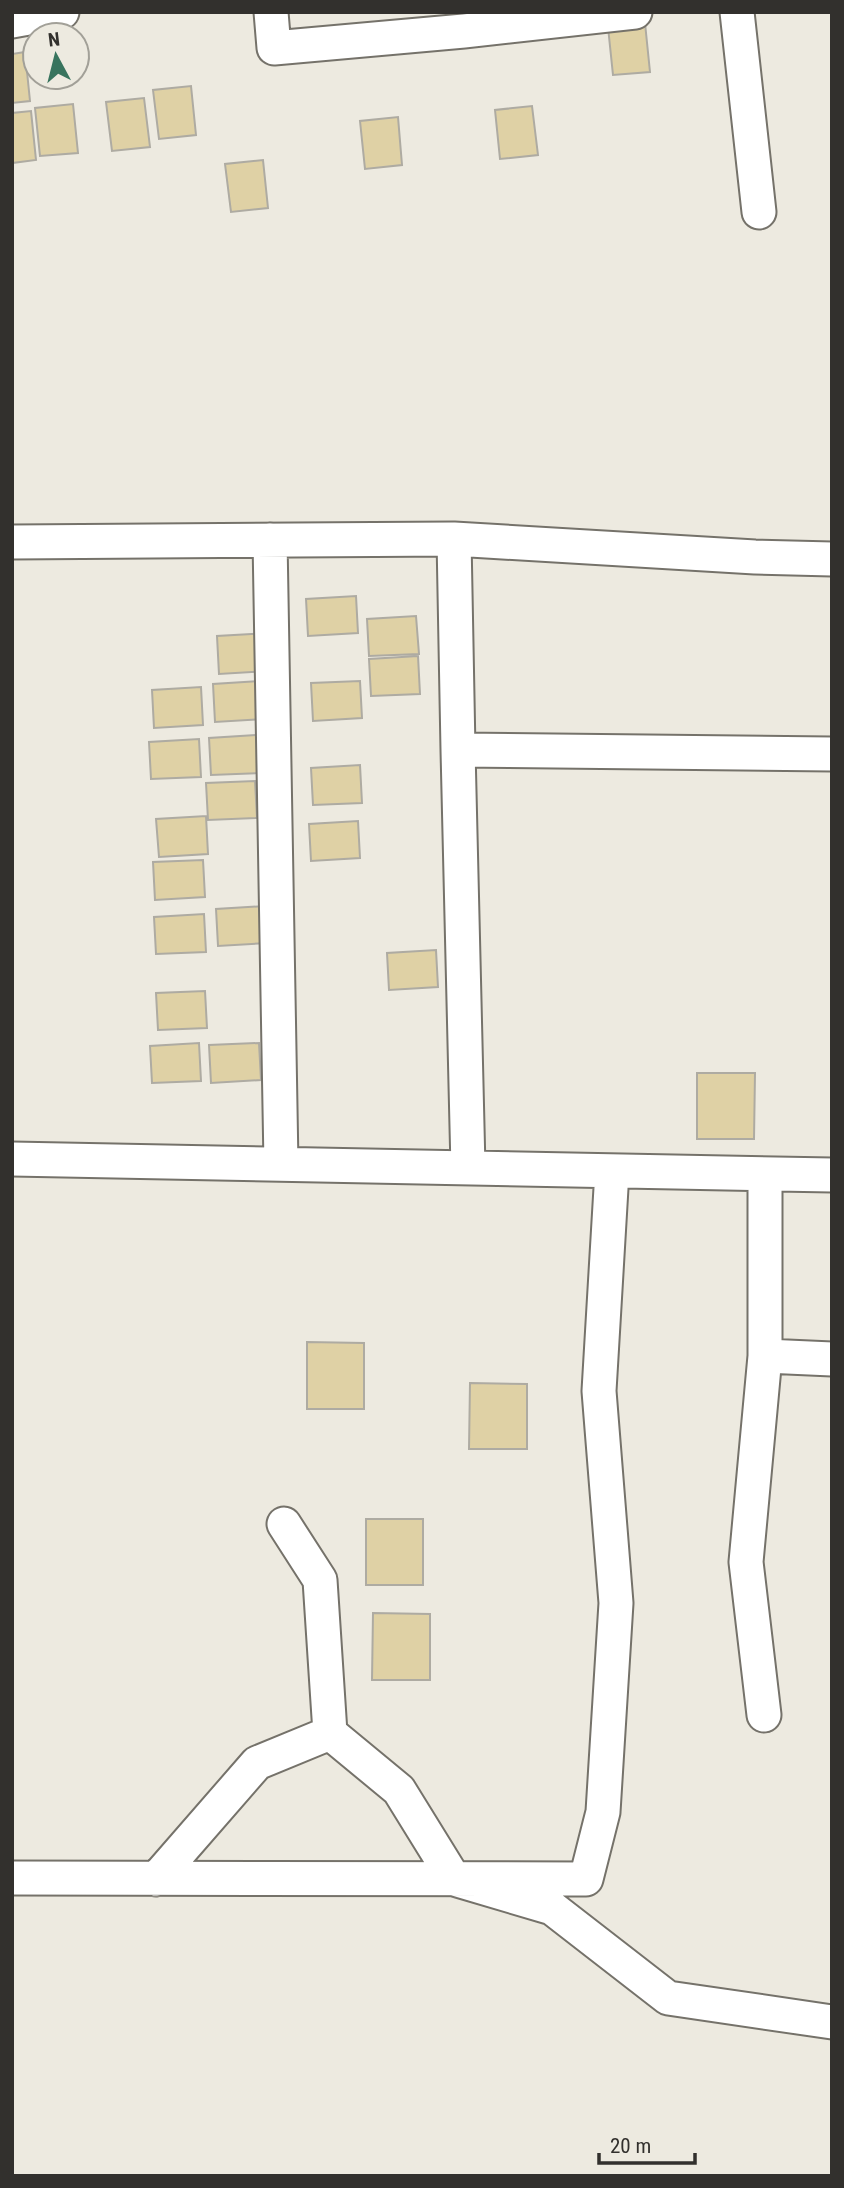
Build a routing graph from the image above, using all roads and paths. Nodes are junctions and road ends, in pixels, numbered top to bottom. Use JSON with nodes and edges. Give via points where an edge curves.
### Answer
{"nodes":[{"id":1,"x":62,"y":12,"type":"edge"},
{"id":2,"x":271,"y":12,"type":"edge"},
{"id":3,"x":737,"y":12,"type":"edge"},
{"id":4,"x":620,"y":13,"type":"edge"},
{"id":5,"x":12,"y":21,"type":"edge"},
{"id":6,"x":463,"y":22,"type":"edge"},
{"id":7,"x":759,"y":212,"type":"dead end"},
{"id":8,"x":454,"y":539,"type":"junction"},
{"id":9,"x":270,"y":540,"type":"junction"},
{"id":10,"x":12,"y":542,"type":"edge"},
{"id":11,"x":832,"y":559,"type":"edge"},
{"id":12,"x":458,"y":750,"type":"junction"},
{"id":13,"x":832,"y":754,"type":"edge"},
{"id":14,"x":12,"y":1159,"type":"edge"},
{"id":15,"x":281,"y":1164,"type":"junction"},
{"id":16,"x":468,"y":1168,"type":"junction"},
{"id":17,"x":612,"y":1171,"type":"junction"},
{"id":18,"x":765,"y":1174,"type":"junction"},
{"id":19,"x":832,"y":1175,"type":"edge"},
{"id":20,"x":765,"y":1356,"type":"junction"},
{"id":21,"x":832,"y":1359,"type":"edge"},
{"id":22,"x":284,"y":1524,"type":"dead end"},
{"id":23,"x":764,"y":1715,"type":"dead end"},
{"id":24,"x":330,"y":1733,"type":"junction"},
{"id":25,"x":12,"y":1878,"type":"edge"},
{"id":26,"x":156,"y":1878,"type":"junction"},
{"id":27,"x":454,"y":1879,"type":"junction"},
{"id":28,"x":832,"y":2022,"type":"edge"}],
"edges":[{"from":1,"to":5,"type":"street"},
{"from":2,"to":6,"type":"street","via":[[274,48]]},
{"from":3,"to":7,"type":"street"},
{"from":4,"to":6,"type":"street"},
{"from":8,"to":9,"type":"street"},
{"from":8,"to":11,"type":"street"},
{"from":8,"to":12,"type":"street"},
{"from":9,"to":10,"type":"street"},
{"from":9,"to":15,"type":"street"},
{"from":12,"to":13,"type":"street"},
{"from":12,"to":16,"type":"street"},
{"from":14,"to":15,"type":"street"},
{"from":15,"to":16,"type":"street"},
{"from":16,"to":17,"type":"street"},
{"from":17,"to":18,"type":"street"},
{"from":17,"to":27,"type":"street","via":[[599,1391],[616,1603],[603,1812],[586,1879]]},
{"from":18,"to":19,"type":"street"},
{"from":18,"to":20,"type":"street"},
{"from":20,"to":21,"type":"street"},
{"from":20,"to":23,"type":"street","via":[[746,1562]]},
{"from":22,"to":24,"type":"street","via":[[320,1580]]},
{"from":24,"to":26,"type":"street","via":[[257,1763]]},
{"from":24,"to":27,"type":"street","via":[[399,1790]]},
{"from":25,"to":26,"type":"street"},
{"from":26,"to":27,"type":"street"},
{"from":27,"to":28,"type":"street","via":[[552,1908],[668,1998]]}]}
